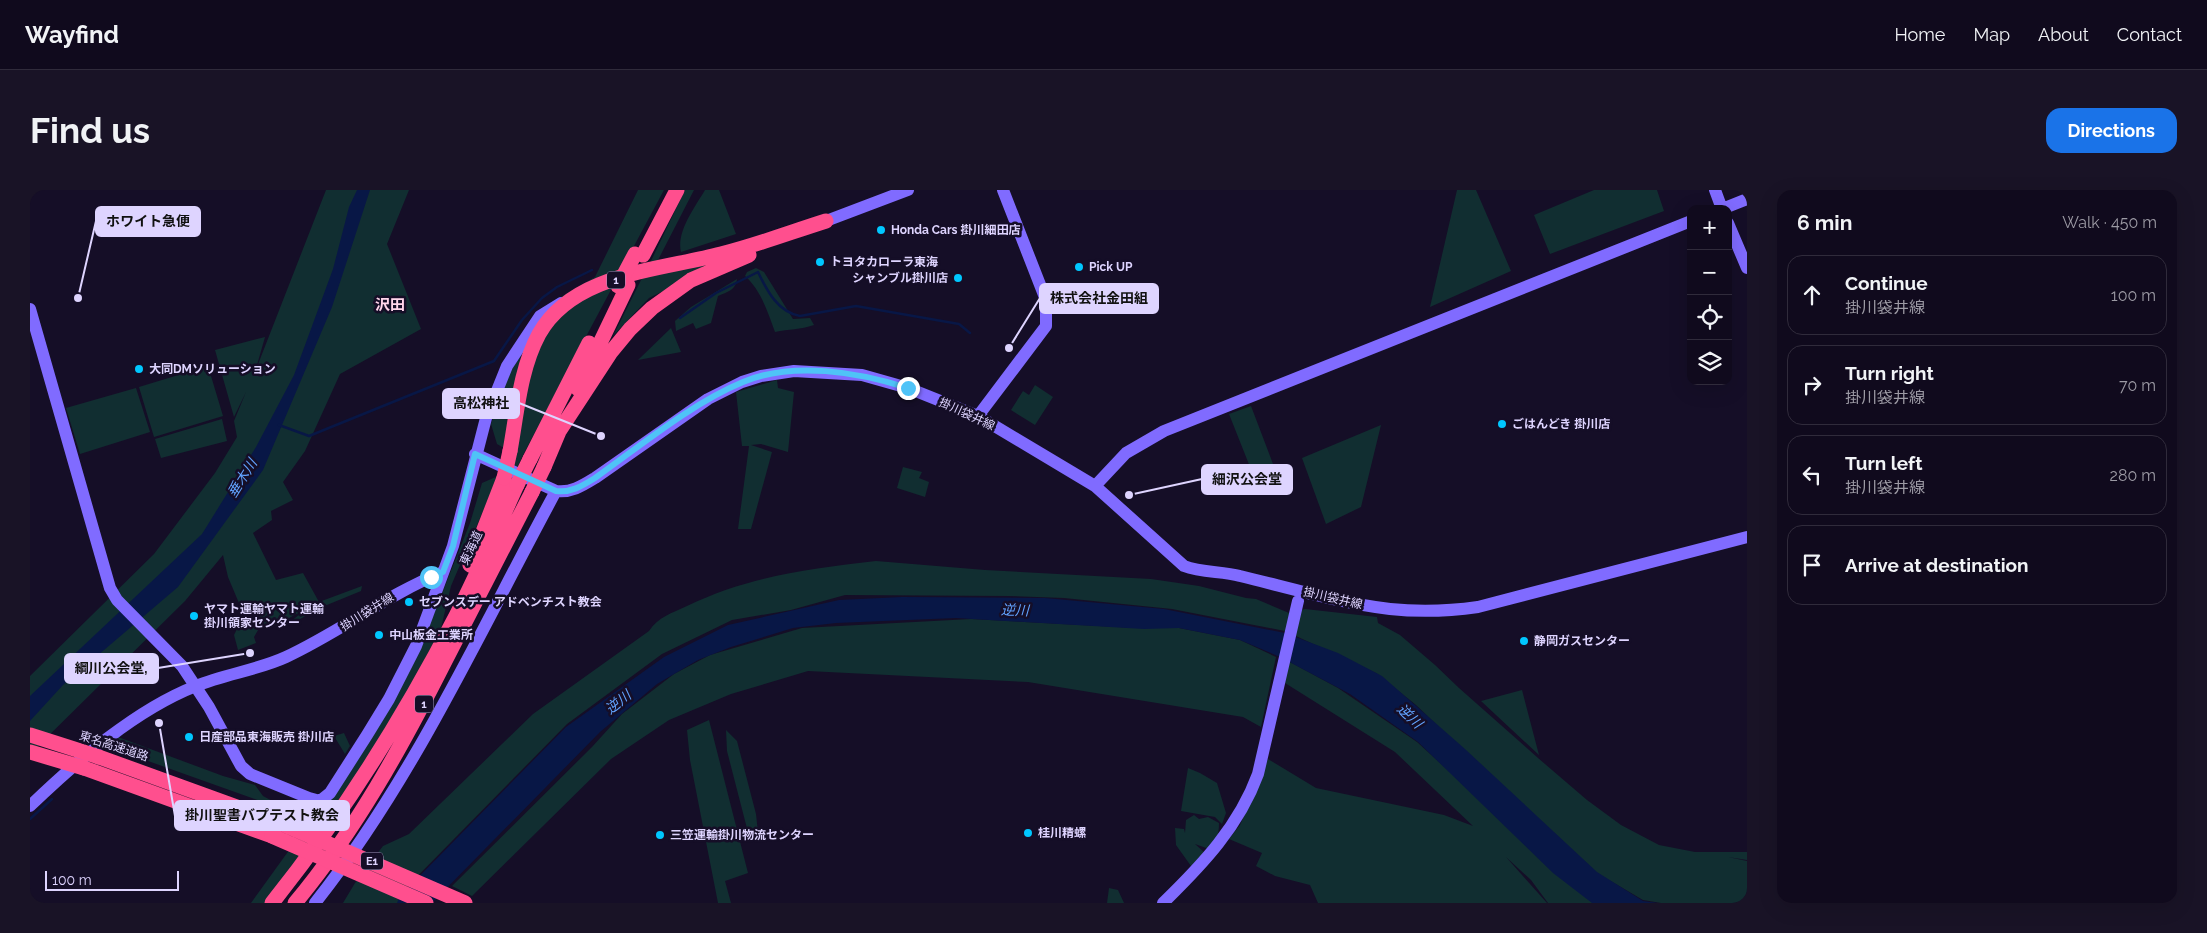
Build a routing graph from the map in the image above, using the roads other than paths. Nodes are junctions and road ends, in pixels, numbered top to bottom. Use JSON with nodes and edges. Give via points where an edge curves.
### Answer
{"nodes":[{"id":1,"x":669,"y":190,"type":"edge"},
{"id":2,"x":676,"y":190,"type":"edge"},
{"id":3,"x":908,"y":190,"type":"edge"},
{"id":4,"x":1003,"y":190,"type":"edge"},
{"id":5,"x":1715,"y":190,"type":"edge"},
{"id":6,"x":1747,"y":199,"type":"edge"},
{"id":7,"x":1721,"y":205,"type":"edge"},
{"id":8,"x":1732,"y":205,"type":"edge"},
{"id":9,"x":826,"y":221,"type":"junction"},
{"id":10,"x":1687,"y":223,"type":"edge"},
{"id":11,"x":1732,"y":232,"type":"edge"},
{"id":12,"x":639,"y":254,"type":"junction"},
{"id":13,"x":1747,"y":268,"type":"edge"},
{"id":14,"x":623,"y":285,"type":"junction"},
{"id":15,"x":570,"y":299,"type":"junction"},
{"id":16,"x":30,"y":310,"type":"edge"},
{"id":17,"x":978,"y":416,"type":"junction"},
{"id":18,"x":560,"y":430,"type":"junction"},
{"id":19,"x":475,"y":454,"type":"junction"},
{"id":20,"x":510,"y":482,"type":"junction"},
{"id":21,"x":1095,"y":486,"type":"junction"},
{"id":22,"x":556,"y":491,"type":"junction"},
{"id":23,"x":1747,"y":537,"type":"edge"},
{"id":24,"x":443,"y":572,"type":"junction"},
{"id":25,"x":1297,"y":605,"type":"dead end"},
{"id":26,"x":196,"y":686,"type":"junction"},
{"id":27,"x":30,"y":735,"type":"edge"},
{"id":28,"x":30,"y":752,"type":"edge"},
{"id":29,"x":30,"y":806,"type":"edge"},
{"id":30,"x":272,"y":903,"type":"edge"},
{"id":31,"x":295,"y":903,"type":"edge"},
{"id":32,"x":314,"y":903,"type":"edge"},
{"id":33,"x":426,"y":903,"type":"edge"},
{"id":34,"x":465,"y":903,"type":"edge"},
{"id":35,"x":1164,"y":903,"type":"edge"}],
"edges":[{"from":1,"to":12,"type":"highway","name":"東海道","number":"1"},
{"from":2,"to":12,"type":"highway","name":"東海道","number":"1"},
{"from":3,"to":9,"type":"street"},
{"from":4,"to":17,"type":"street","via":[[1046,300],[1046,326]]},
{"from":5,"to":7,"type":"street"},
{"from":6,"to":8,"type":"street"},
{"from":9,"to":15,"type":"highway","number":"1","via":[[723,254],[604,283]]},
{"from":9,"to":18,"type":"highway","number":"1","via":[[691,280],[652,308],[611,352]]},
{"from":10,"to":21,"type":"street","via":[[1164,431],[1126,453]]},
{"from":11,"to":13,"type":"street"},
{"from":12,"to":14,"type":"highway","name":"東海道","number":"1"},
{"from":14,"to":18,"type":"highway","name":"東海道","number":"1"},
{"from":14,"to":20,"type":"highway","name":"東海道","number":"1","bridge":true,"via":[[530,459]]},
{"from":15,"to":19,"type":"street","via":[[540,316],[507,366]]},
{"from":15,"to":20,"type":"highway","number":"1","bridge":true,"via":[[540,332],[531,351],[510,451]]},
{"from":16,"to":26,"type":"street","via":[[110,588],[117,600],[182,666]]},
{"from":17,"to":21,"type":"street","name":"掛川袋井線"},
{"from":17,"to":22,"type":"street","name":"掛川袋井線","via":[[908,388],[862,376],[794,372],[761,376],[708,399],[576,489]]},
{"from":18,"to":31,"type":"highway","name":"東海道","number":"1","bridge":true,"via":[[532,492],[417,717],[380,783],[321,872]]},
{"from":19,"to":22,"type":"street"},
{"from":19,"to":24,"type":"street","via":[[455,538]]},
{"from":20,"to":30,"type":"highway","name":"東海道","number":"1","via":[[456,616],[369,768]]},
{"from":21,"to":23,"type":"street","name":"掛川袋井線","via":[[1184,566],[1391,609],[1478,607]]},
{"from":22,"to":32,"type":"street","via":[[415,755]]},
{"from":24,"to":26,"type":"street","name":"掛川袋井線","via":[[410,586],[349,624],[284,658]]},
{"from":24,"to":26,"type":"street","via":[[416,646],[389,699],[330,794],[320,801],[250,774],[241,766]]},
{"from":25,"to":35,"type":"street","via":[[1258,774],[1243,810],[1228,833]]},
{"from":26,"to":29,"type":"street","name":"掛川袋井線","via":[[136,718]]},
{"from":27,"to":34,"type":"highway","name":"東名高速道路","number":"E1","bridge":true,"via":[[99,756],[278,822]]},
{"from":28,"to":33,"type":"highway","number":"E1","bridge":true,"via":[[84,768],[272,836]]}]}
